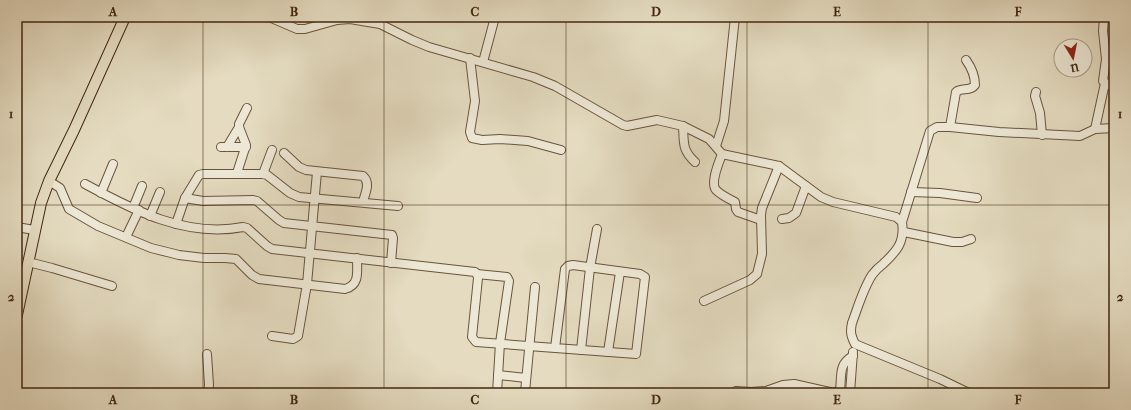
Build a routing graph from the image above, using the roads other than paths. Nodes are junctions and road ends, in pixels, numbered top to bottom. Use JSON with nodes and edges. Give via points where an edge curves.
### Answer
{"nodes":[{"id":1,"x":125,"y":17,"type":"edge"},
{"id":2,"x":269,"y":17,"type":"edge"},
{"id":3,"x":495,"y":17,"type":"edge"},
{"id":4,"x":735,"y":17,"type":"edge"},
{"id":5,"x":1104,"y":17,"type":"edge"},
{"id":6,"x":470,"y":58,"type":"junction"},
{"id":7,"x":966,"y":60,"type":"dead end"},
{"id":8,"x":483,"y":62,"type":"junction"},
{"id":9,"x":1105,"y":83,"type":"junction"},
{"id":10,"x":1114,"y":88,"type":"edge"},
{"id":11,"x":1036,"y":92,"type":"dead end"},
{"id":12,"x":247,"y":108,"type":"dead end"},
{"id":13,"x":684,"y":126,"type":"junction"},
{"id":14,"x":239,"y":127,"type":"junction"},
{"id":15,"x":950,"y":127,"type":"junction"},
{"id":16,"x":1114,"y":128,"type":"edge"},
{"id":17,"x":1094,"y":129,"type":"junction"},
{"id":18,"x":1042,"y":134,"type":"junction"},
{"id":19,"x":716,"y":146,"type":"junction"},
{"id":20,"x":246,"y":147,"type":"junction"},
{"id":21,"x":272,"y":150,"type":"dead end"},
{"id":22,"x":561,"y":150,"type":"dead end"},
{"id":23,"x":284,"y":153,"type":"dead end"},
{"id":24,"x":722,"y":154,"type":"junction"},
{"id":25,"x":695,"y":162,"type":"dead end"},
{"id":26,"x":113,"y":164,"type":"dead end"},
{"id":27,"x":778,"y":166,"type":"junction"},
{"id":28,"x":317,"y":172,"type":"junction"},
{"id":29,"x":237,"y":173,"type":"junction"},
{"id":30,"x":264,"y":174,"type":"junction"},
{"id":31,"x":49,"y":181,"type":"junction"},
{"id":32,"x":85,"y":184,"type":"dead end"},
{"id":33,"x":142,"y":186,"type":"dead end"},
{"id":34,"x":806,"y":186,"type":"junction"},
{"id":35,"x":160,"y":192,"type":"dead end"},
{"id":36,"x":911,"y":192,"type":"junction"},
{"id":37,"x":101,"y":193,"type":"junction"},
{"id":38,"x":185,"y":198,"type":"junction"},
{"id":39,"x":977,"y":198,"type":"dead end"},
{"id":40,"x":315,"y":199,"type":"junction"},
{"id":41,"x":363,"y":202,"type":"junction"},
{"id":42,"x":398,"y":206,"type":"dead end"},
{"id":43,"x":136,"y":209,"type":"junction"},
{"id":44,"x":150,"y":216,"type":"junction"},
{"id":45,"x":782,"y":218,"type":"dead end"},
{"id":46,"x":761,"y":220,"type":"junction"},
{"id":47,"x":902,"y":222,"type":"junction"},
{"id":48,"x":176,"y":224,"type":"junction"},
{"id":49,"x":313,"y":226,"type":"junction"},
{"id":50,"x":17,"y":227,"type":"edge"},
{"id":51,"x":597,"y":229,"type":"dead end"},
{"id":52,"x":34,"y":230,"type":"junction"},
{"id":53,"x":904,"y":232,"type":"junction"},
{"id":54,"x":126,"y":237,"type":"junction"},
{"id":55,"x":971,"y":239,"type":"dead end"},
{"id":56,"x":310,"y":253,"type":"junction"},
{"id":57,"x":357,"y":258,"type":"junction"},
{"id":58,"x":28,"y":262,"type":"junction"},
{"id":59,"x":391,"y":264,"type":"junction"},
{"id":60,"x":590,"y":268,"type":"junction"},
{"id":61,"x":620,"y":272,"type":"junction"},
{"id":62,"x":478,"y":274,"type":"junction"},
{"id":63,"x":307,"y":284,"type":"junction"},
{"id":64,"x":112,"y":286,"type":"dead end"},
{"id":65,"x":535,"y":287,"type":"dead end"},
{"id":66,"x":704,"y":301,"type":"dead end"},
{"id":67,"x":17,"y":315,"type":"edge"},
{"id":68,"x":272,"y":336,"type":"dead end"},
{"id":69,"x":500,"y":343,"type":"junction"},
{"id":70,"x":855,"y":344,"type":"junction"},
{"id":71,"x":529,"y":346,"type":"junction"},
{"id":72,"x":555,"y":348,"type":"junction"},
{"id":73,"x":581,"y":350,"type":"junction"},
{"id":74,"x":608,"y":352,"type":"junction"},
{"id":75,"x":207,"y":354,"type":"dead end"},
{"id":76,"x":852,"y":356,"type":"junction"},
{"id":77,"x":498,"y":375,"type":"junction"},
{"id":78,"x":526,"y":378,"type":"junction"},
{"id":79,"x":736,"y":391,"type":"dead end"},
{"id":80,"x":525,"y":392,"type":"edge"},
{"id":81,"x":208,"y":393,"type":"edge"},
{"id":82,"x":496,"y":393,"type":"edge"},
{"id":83,"x":850,"y":393,"type":"edge"},
{"id":84,"x":969,"y":393,"type":"edge"}],
"edges":[{"from":1,"to":31,"type":"main road"},
{"from":2,"to":6,"type":"street","via":[[298,29],[350,19],[380,24],[429,47]]},
{"from":3,"to":8,"type":"street"},
{"from":4,"to":19,"type":"street","via":[[724,121]]},
{"from":5,"to":9,"type":"street"},
{"from":6,"to":8,"type":"street"},
{"from":6,"to":22,"type":"street","via":[[475,101],[470,132],[472,138],[528,141]]},
{"from":7,"to":15,"type":"street","via":[[973,72],[975,85],[970,89],[956,92]]},
{"from":8,"to":13,"type":"street","via":[[555,86],[623,125],[657,120]]},
{"from":9,"to":10,"type":"street"},
{"from":9,"to":17,"type":"street"},
{"from":11,"to":18,"type":"street"},
{"from":12,"to":14,"type":"street"},
{"from":13,"to":19,"type":"street","via":[[709,139]]},
{"from":13,"to":25,"type":"street","via":[[684,148]]},
{"from":14,"to":20,"type":"street"},
{"from":14,"to":20,"type":"street","via":[[224,147]]},
{"from":15,"to":18,"type":"street"},
{"from":15,"to":36,"type":"street","via":[[936,127],[930,131]]},
{"from":16,"to":17,"type":"street"},
{"from":17,"to":18,"type":"street","via":[[1080,136]]},
{"from":19,"to":24,"type":"street"},
{"from":20,"to":29,"type":"street"},
{"from":21,"to":30,"type":"street"},
{"from":23,"to":28,"type":"street","via":[[299,167]]},
{"from":24,"to":27,"type":"street"},
{"from":24,"to":46,"type":"street","via":[[714,187],[735,202],[738,212]]},
{"from":26,"to":37,"type":"street"},
{"from":27,"to":34,"type":"street"},
{"from":27,"to":46,"type":"street","via":[[762,208]]},
{"from":28,"to":40,"type":"street"},
{"from":28,"to":41,"type":"street","via":[[363,176],[368,185]]},
{"from":29,"to":30,"type":"street"},
{"from":29,"to":38,"type":"street","via":[[199,175]]},
{"from":30,"to":40,"type":"street","via":[[294,196]]},
{"from":31,"to":52,"type":"main road"},
{"from":31,"to":54,"type":"street","via":[[60,188],[66,205],[72,211],[98,226]]},
{"from":32,"to":37,"type":"street"},
{"from":33,"to":43,"type":"street"},
{"from":34,"to":45,"type":"street","via":[[796,213],[789,218]]},
{"from":34,"to":47,"type":"street","via":[[833,202],[896,217]]},
{"from":35,"to":44,"type":"street"},
{"from":36,"to":39,"type":"street"},
{"from":36,"to":47,"type":"street"},
{"from":37,"to":43,"type":"street"},
{"from":38,"to":48,"type":"street"},
{"from":38,"to":49,"type":"street","via":[[204,201],[253,200],[284,223]]},
{"from":40,"to":41,"type":"street"},
{"from":40,"to":49,"type":"street"},
{"from":41,"to":42,"type":"street"},
{"from":43,"to":44,"type":"street"},
{"from":43,"to":54,"type":"street"},
{"from":44,"to":48,"type":"street"},
{"from":46,"to":66,"type":"street","via":[[762,254],[757,274],[750,280]]},
{"from":47,"to":53,"type":"street"},
{"from":48,"to":56,"type":"street","via":[[205,230],[243,227],[272,249]]},
{"from":49,"to":56,"type":"street"},
{"from":49,"to":59,"type":"street","via":[[392,235]]},
{"from":50,"to":52,"type":"street"},
{"from":51,"to":60,"type":"street"},
{"from":52,"to":58,"type":"main road"},
{"from":53,"to":55,"type":"street","via":[[953,242]]},
{"from":53,"to":70,"type":"street","via":[[896,252],[868,281],[850,330]]},
{"from":54,"to":63,"type":"street","via":[[151,248],[179,255],[236,259],[259,279]]},
{"from":56,"to":57,"type":"street"},
{"from":56,"to":63,"type":"street"},
{"from":57,"to":59,"type":"street"},
{"from":57,"to":63,"type":"street","via":[[356,282],[348,288]]},
{"from":58,"to":64,"type":"street"},
{"from":58,"to":67,"type":"main road"},
{"from":59,"to":62,"type":"street"},
{"from":60,"to":61,"type":"street"},
{"from":60,"to":72,"type":"street","via":[[568,266],[565,269]]},
{"from":60,"to":73,"type":"street"},
{"from":61,"to":74,"type":"street"},
{"from":61,"to":74,"type":"street","via":[[645,277],[637,353],[634,355]]},
{"from":62,"to":69,"type":"street","via":[[472,337],[476,342]]},
{"from":62,"to":69,"type":"street","via":[[507,278],[509,281]]},
{"from":63,"to":68,"type":"street","via":[[298,336],[293,339]]},
{"from":65,"to":71,"type":"street"},
{"from":69,"to":71,"type":"street"},
{"from":69,"to":77,"type":"street"},
{"from":70,"to":76,"type":"street"},
{"from":70,"to":84,"type":"street"},
{"from":71,"to":72,"type":"street"},
{"from":71,"to":78,"type":"street"},
{"from":72,"to":73,"type":"street"},
{"from":73,"to":74,"type":"street"},
{"from":75,"to":81,"type":"street"},
{"from":76,"to":79,"type":"street","via":[[843,364],[840,390],[834,392],[794,384],[766,391]]},
{"from":76,"to":83,"type":"street"},
{"from":77,"to":78,"type":"street"},
{"from":77,"to":82,"type":"street"},
{"from":78,"to":80,"type":"street"}]}
